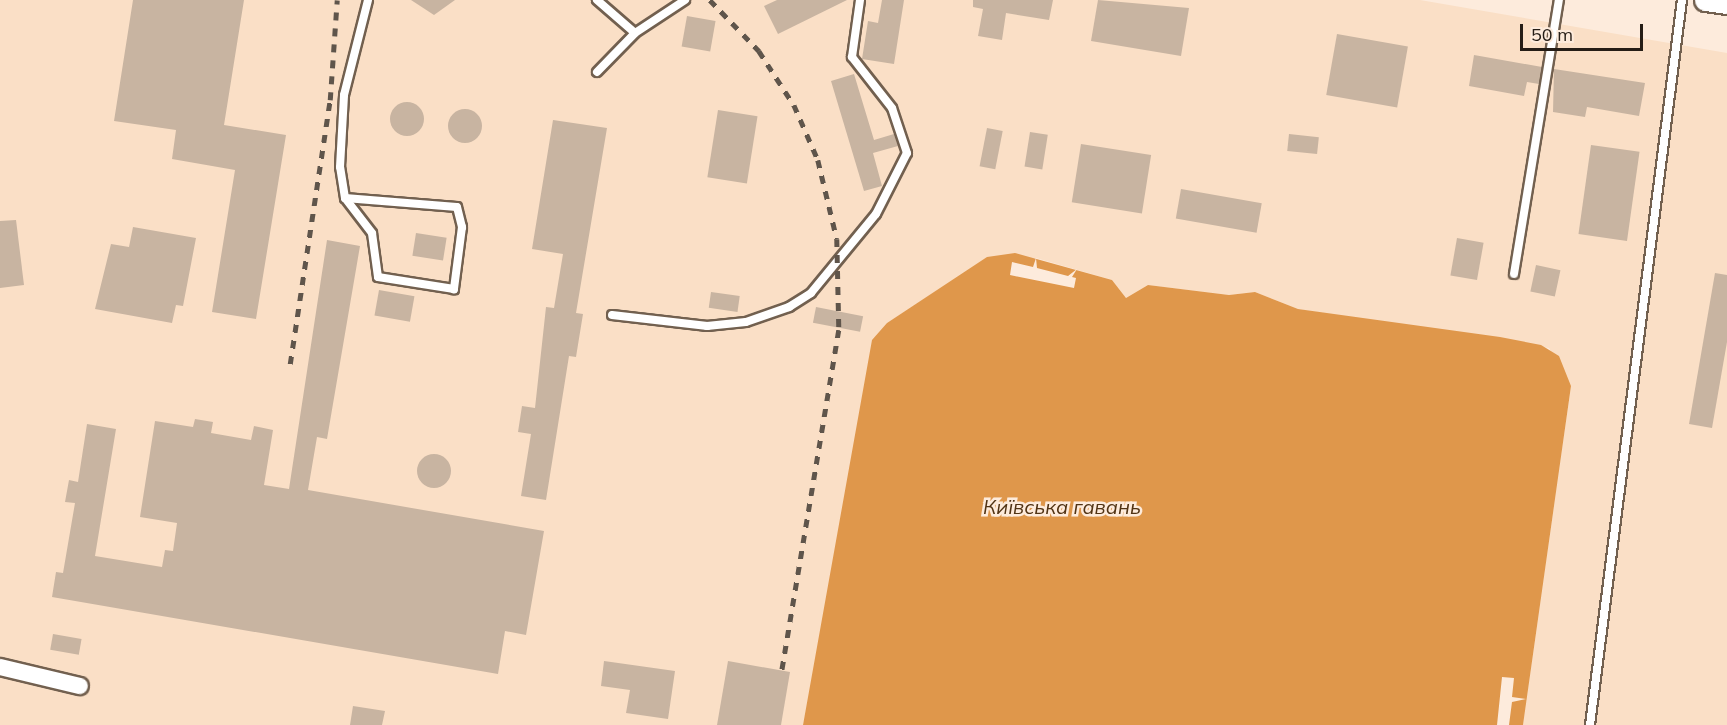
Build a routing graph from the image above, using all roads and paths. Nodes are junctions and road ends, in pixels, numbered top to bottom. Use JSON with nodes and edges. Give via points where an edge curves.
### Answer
{"nodes":[{"id":1,"x":368,"y":0,"type":"edge"},
{"id":2,"x":597,"y":0,"type":"edge"},
{"id":3,"x":685,"y":0,"type":"edge"},
{"id":4,"x":860,"y":0,"type":"edge"},
{"id":5,"x":1559,"y":0,"type":"edge"},
{"id":6,"x":1682,"y":0,"type":"edge"},
{"id":7,"x":1706,"y":0,"type":"edge"},
{"id":8,"x":1727,"y":3,"type":"edge"},
{"id":9,"x":635,"y":33,"type":"junction"},
{"id":10,"x":597,"y":72,"type":"dead end"},
{"id":11,"x":345,"y":198,"type":"junction"},
{"id":12,"x":1514,"y":274,"type":"dead end"},
{"id":13,"x":612,"y":315,"type":"dead end"},
{"id":14,"x":0,"y":667,"type":"edge"},
{"id":15,"x":80,"y":686,"type":"dead end"},
{"id":16,"x":1590,"y":725,"type":"edge"}],
"edges":[{"from":1,"to":11,"type":"lane","via":[[344,95],[340,167]]},
{"from":2,"to":9,"type":"lane"},
{"from":3,"to":9,"type":"lane"},
{"from":4,"to":13,"type":"lane","via":[[852,57],[892,108],[907,153],[876,214],[811,293],[789,307],[746,322],[707,326]]},
{"from":5,"to":12,"type":"lane"},
{"from":6,"to":16,"type":"lane"},
{"from":7,"to":8,"type":"street"},
{"from":9,"to":10,"type":"lane"},
{"from":11,"to":11,"type":"lane","via":[[457,207],[462,227],[454,289],[378,277],[372,233]]},
{"from":14,"to":15,"type":"street"}]}
